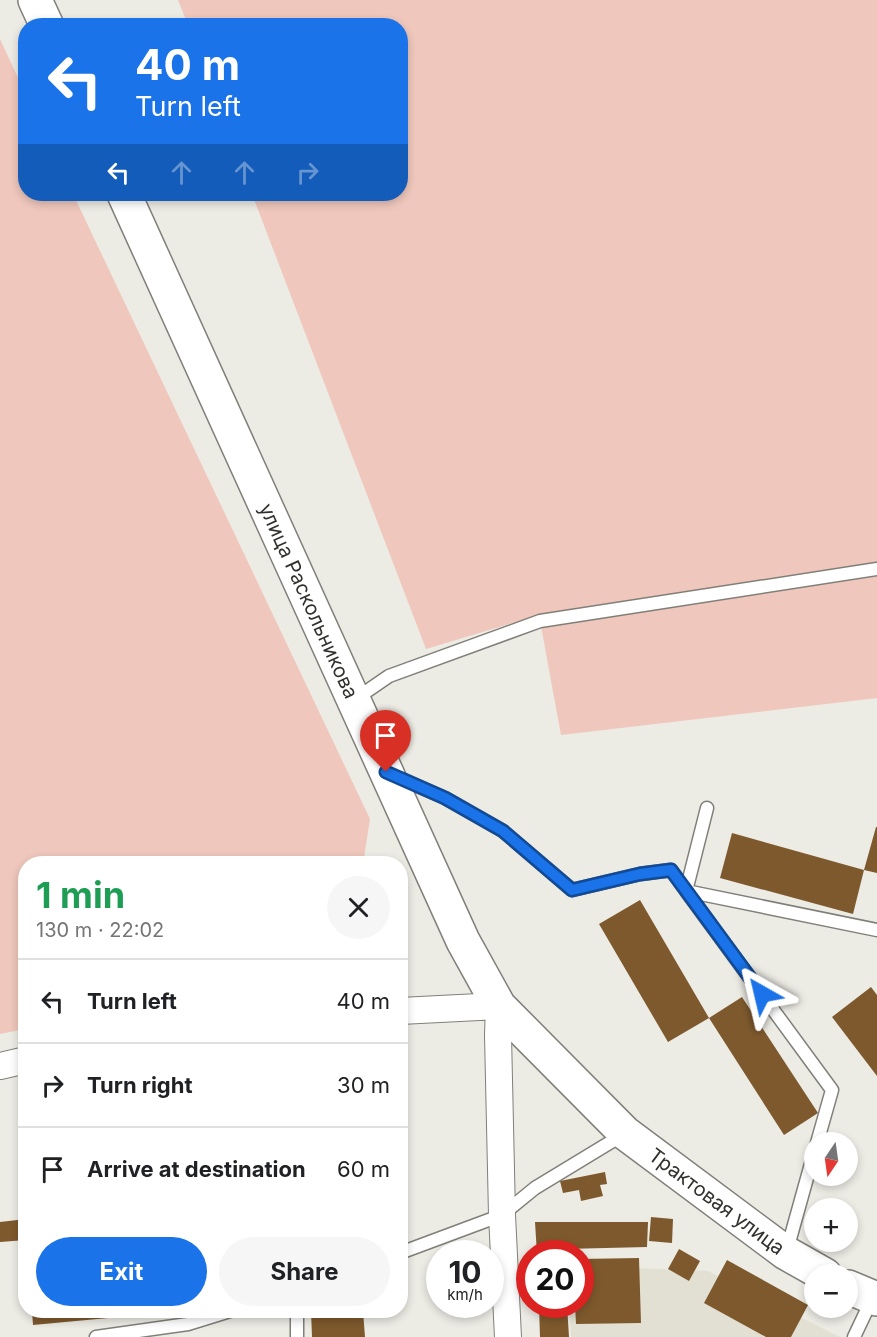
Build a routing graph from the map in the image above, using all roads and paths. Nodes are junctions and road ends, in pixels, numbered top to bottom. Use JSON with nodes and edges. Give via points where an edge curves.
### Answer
{"nodes":[{"id":1,"x":35,"y":0,"type":"edge"},
{"id":2,"x":43,"y":18,"type":"edge"},
{"id":3,"x":127,"y":201,"type":"edge"},
{"id":4,"x":877,"y":569,"type":"edge"},
{"id":5,"x":353,"y":701,"type":"junction"},
{"id":6,"x":386,"y":772,"type":"junction"},
{"id":7,"x":707,"y":808,"type":"dead end"},
{"id":8,"x":686,"y":891,"type":"junction"},
{"id":9,"x":877,"y":930,"type":"edge"},
{"id":10,"x":500,"y":1006,"type":"junction"},
{"id":11,"x":408,"y":1011,"type":"edge"},
{"id":12,"x":18,"y":1062,"type":"edge"},
{"id":13,"x":0,"y":1066,"type":"edge"},
{"id":14,"x":620,"y":1127,"type":"junction"},
{"id":15,"x":820,"y":1132,"type":"edge"},
{"id":16,"x":805,"y":1186,"type":"edge"},
{"id":17,"x":502,"y":1215,"type":"junction"},
{"id":18,"x":408,"y":1249,"type":"edge"},
{"id":19,"x":786,"y":1253,"type":"junction"},
{"id":20,"x":806,"y":1264,"type":"edge"},
{"id":21,"x":866,"y":1295,"type":"edge"},
{"id":22,"x":207,"y":1318,"type":"edge"},
{"id":23,"x":297,"y":1318,"type":"edge"},
{"id":24,"x":96,"y":1337,"type":"edge"},
{"id":25,"x":297,"y":1337,"type":"edge"},
{"id":26,"x":508,"y":1337,"type":"edge"},
{"id":27,"x":854,"y":1337,"type":"edge"}],
"edges":[{"from":1,"to":2,"type":"main road"},
{"from":3,"to":5,"type":"main road","name":"улица Раскольникова"},
{"from":4,"to":5,"type":"lane","via":[[540,621],[389,676]]},
{"from":5,"to":6,"type":"main road","name":"улица Раскольникова"},
{"from":6,"to":8,"type":"lane","via":[[445,798],[503,831],[572,890],[671,870]]},
{"from":6,"to":10,"type":"main road","name":"улица Раскольникова","via":[[463,940]]},
{"from":7,"to":8,"type":"lane"},
{"from":8,"to":9,"type":"lane"},
{"from":8,"to":15,"type":"lane","via":[[832,1090]]},
{"from":10,"to":11,"type":"street"},
{"from":10,"to":14,"type":"main road","name":"улица Раскольникова"},
{"from":10,"to":17,"type":"street"},
{"from":12,"to":13,"type":"street"},
{"from":14,"to":17,"type":"lane"},
{"from":14,"to":19,"type":"main road","name":"Трактовая улица"},
{"from":16,"to":19,"type":"lane"},
{"from":17,"to":18,"type":"lane"},
{"from":17,"to":26,"type":"street"},
{"from":19,"to":20,"type":"main road","name":"Трактовая улица"},
{"from":21,"to":27,"type":"lane"},
{"from":22,"to":24,"type":"lane"},
{"from":23,"to":25,"type":"lane"}]}
